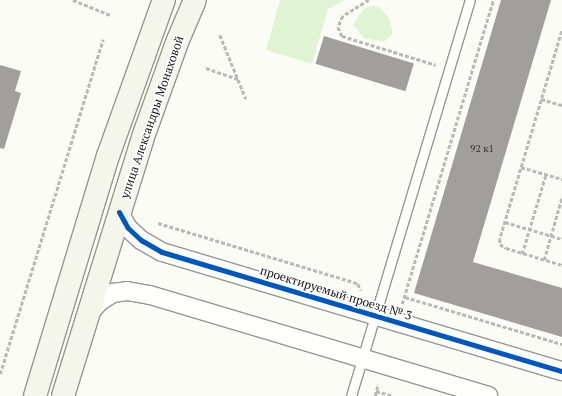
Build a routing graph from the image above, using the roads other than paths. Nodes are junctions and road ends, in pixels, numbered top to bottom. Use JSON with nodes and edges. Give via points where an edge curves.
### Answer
{"nodes":[{"id":1,"x":164,"y":0,"type":"edge"},
{"id":2,"x":195,"y":0,"type":"edge"},
{"id":3,"x":470,"y":0,"type":"edge"},
{"id":4,"x":119,"y":212,"type":"junction"},
{"id":5,"x":87,"y":316,"type":"junction"},
{"id":6,"x":375,"y":316,"type":"junction"},
{"id":7,"x":362,"y":358,"type":"junction"},
{"id":8,"x":562,"y":372,"type":"edge"},
{"id":9,"x":35,"y":396,"type":"edge"},
{"id":10,"x":63,"y":396,"type":"edge"},
{"id":11,"x":351,"y":396,"type":"edge"},
{"id":12,"x":488,"y":396,"type":"edge"}],
"edges":[{"from":1,"to":9,"type":"main road","via":[[108,156]]},
{"from":2,"to":4,"type":"main road","name":"улица Александры Монаховой","via":[[161,85]]},
{"from":3,"to":6,"type":"lane"},
{"from":4,"to":5,"type":"main road","name":"улица Александры Монаховой"},
{"from":4,"to":6,"type":"street","name":"проектируемый проезд № 3","via":[[128,228],[141,240],[162,252]]},
{"from":5,"to":7,"type":"street","via":[[99,302],[113,293],[127,291],[150,295]]},
{"from":5,"to":10,"type":"main road","name":"улица Александры Монаховой"},
{"from":6,"to":7,"type":"lane"},
{"from":6,"to":8,"type":"street","name":"проектируемый проезд № 3"},
{"from":7,"to":11,"type":"lane"},
{"from":7,"to":12,"type":"street"}]}
